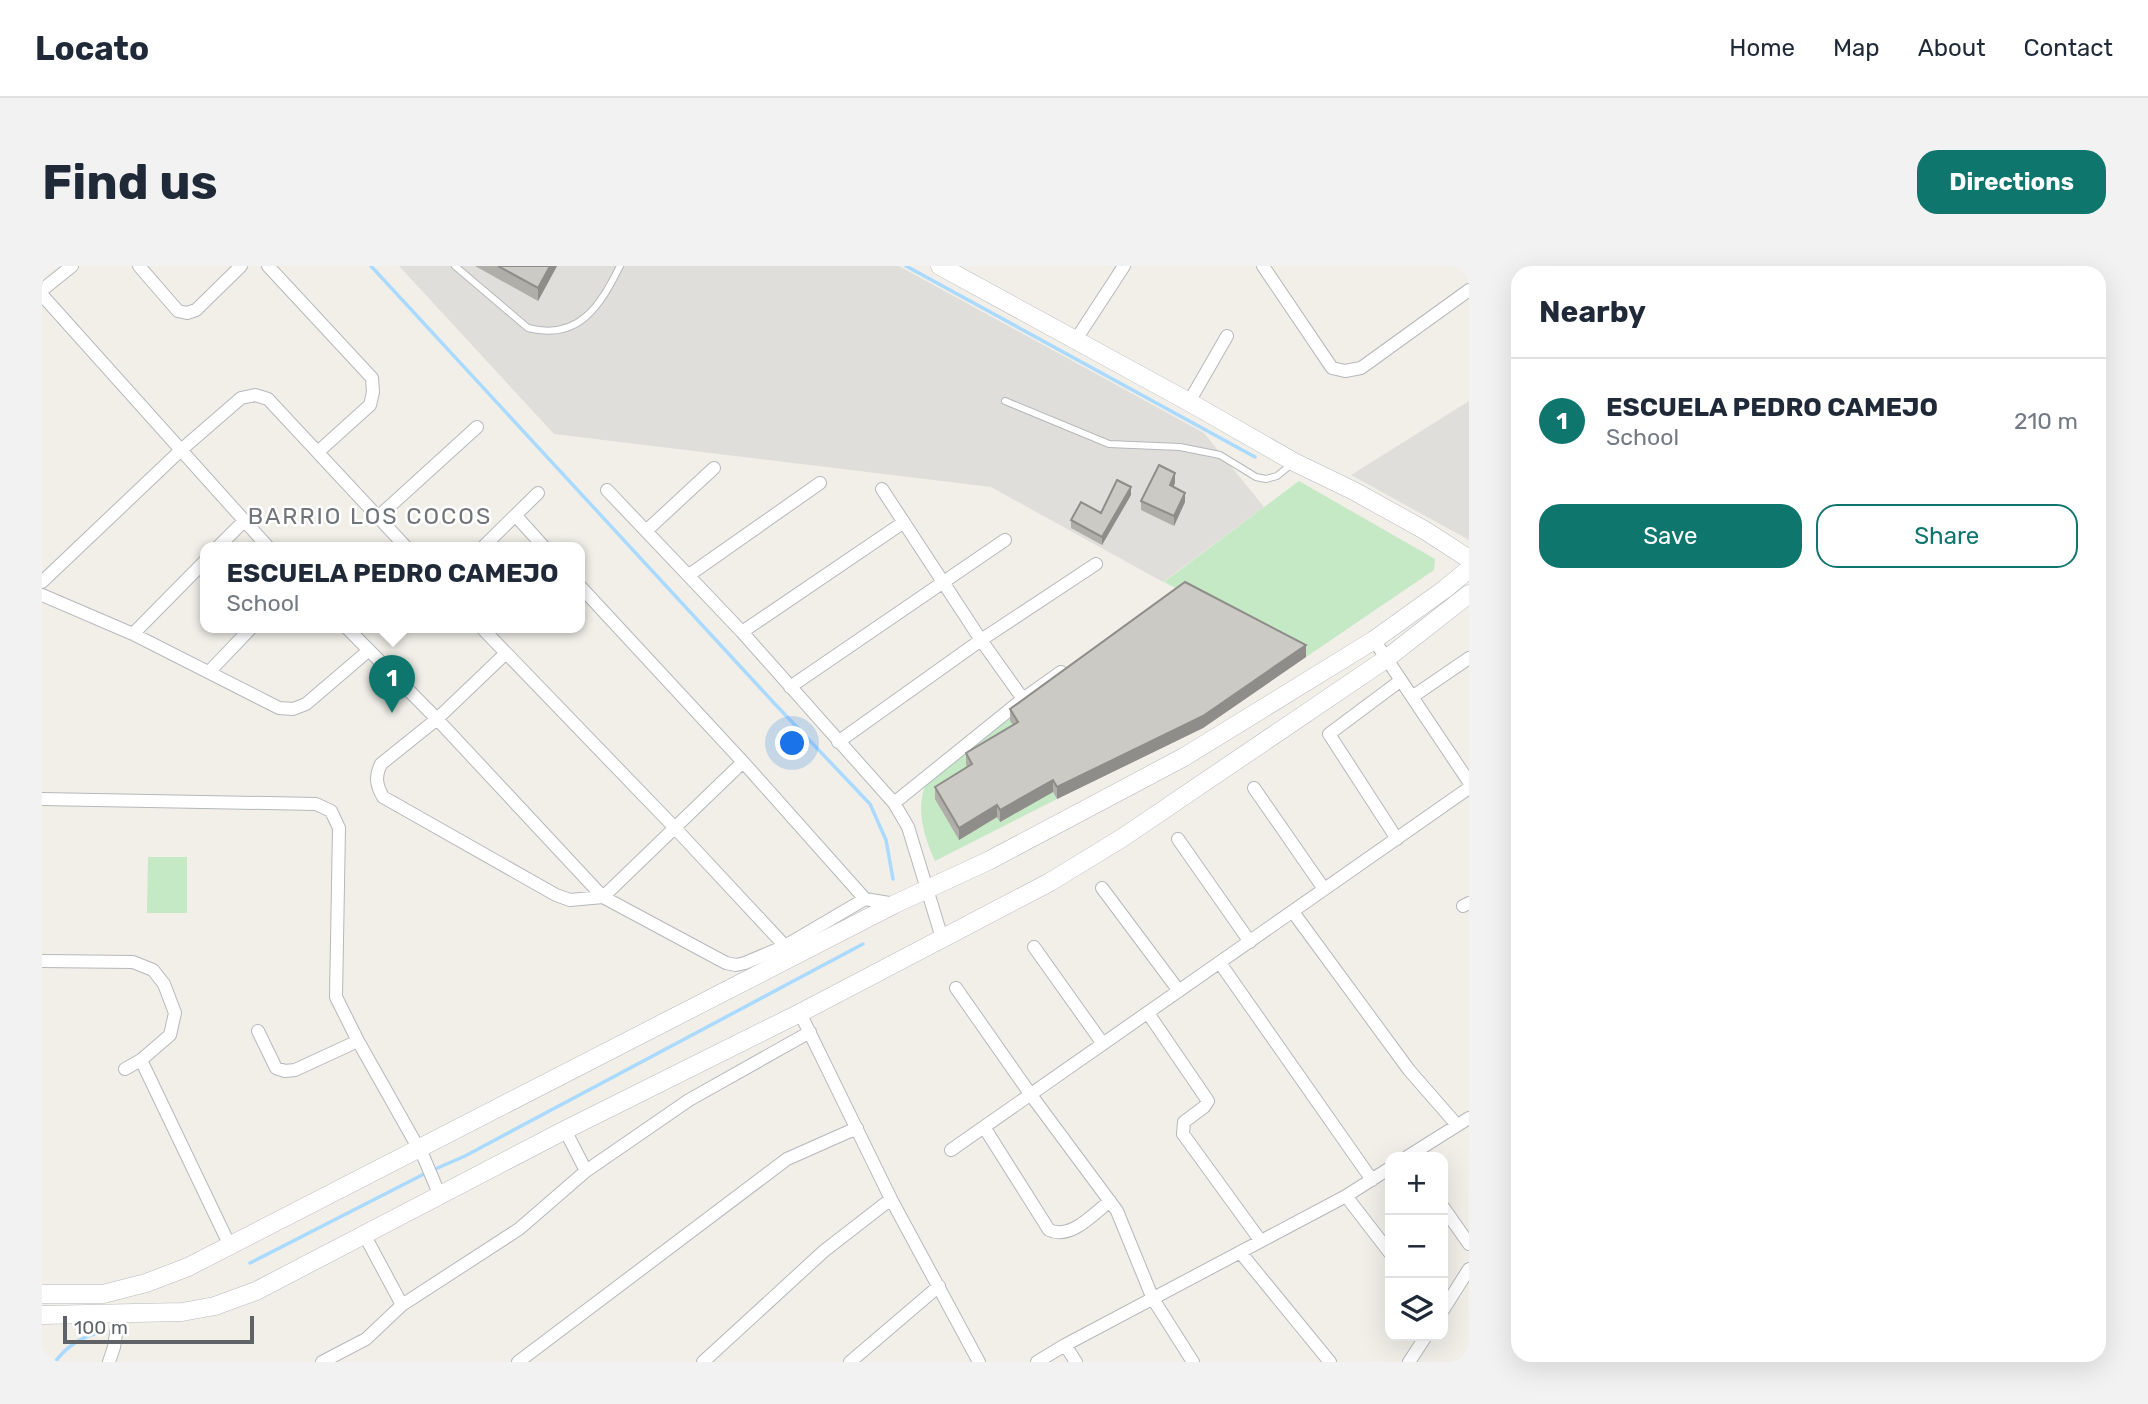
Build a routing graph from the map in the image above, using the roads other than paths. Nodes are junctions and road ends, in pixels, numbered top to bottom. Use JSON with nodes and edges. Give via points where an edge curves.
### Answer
{"nodes":[{"id":1,"x":72,"y":266,"type":"edge"},
{"id":2,"x":139,"y":266,"type":"edge"},
{"id":3,"x":241,"y":266,"type":"edge"},
{"id":4,"x":268,"y":266,"type":"edge"},
{"id":5,"x":455,"y":266,"type":"edge"},
{"id":6,"x":620,"y":266,"type":"edge"},
{"id":7,"x":940,"y":266,"type":"edge"},
{"id":8,"x":1124,"y":266,"type":"edge"},
{"id":9,"x":1263,"y":266,"type":"edge"},
{"id":10,"x":42,"y":290,"type":"edge"},
{"id":11,"x":1469,"y":290,"type":"edge"},
{"id":12,"x":42,"y":295,"type":"edge"},
{"id":13,"x":1227,"y":337,"type":"dead end"},
{"id":14,"x":1075,"y":341,"type":"junction"},
{"id":15,"x":1005,"y":401,"type":"dead end"},
{"id":16,"x":1189,"y":402,"type":"junction"},
{"id":17,"x":477,"y":427,"type":"dead end"},
{"id":18,"x":181,"y":450,"type":"junction"},
{"id":19,"x":319,"y":451,"type":"junction"},
{"id":20,"x":1294,"y":462,"type":"junction"},
{"id":21,"x":714,"y":468,"type":"dead end"},
{"id":22,"x":820,"y":483,"type":"dead end"},
{"id":23,"x":882,"y":489,"type":"dead end"},
{"id":24,"x":607,"y":490,"type":"dead end"},
{"id":25,"x":538,"y":493,"type":"dead end"},
{"id":26,"x":516,"y":516,"type":"junction"},
{"id":27,"x":378,"y":517,"type":"junction"},
{"id":28,"x":244,"y":521,"type":"junction"},
{"id":29,"x":904,"y":522,"type":"junction"},
{"id":30,"x":646,"y":531,"type":"junction"},
{"id":31,"x":1005,"y":540,"type":"dead end"},
{"id":32,"x":223,"y":542,"type":"edge"},
{"id":33,"x":263,"y":542,"type":"edge"},
{"id":34,"x":401,"y":542,"type":"edge"},
{"id":35,"x":487,"y":542,"type":"edge"},
{"id":36,"x":539,"y":542,"type":"edge"},
{"id":37,"x":1469,"y":559,"type":"edge"},
{"id":38,"x":1096,"y":564,"type":"dead end"},
{"id":39,"x":200,"y":566,"type":"edge"},
{"id":40,"x":1469,"y":569,"type":"edge"},
{"id":41,"x":689,"y":575,"type":"junction"},
{"id":42,"x":942,"y":581,"type":"junction"},
{"id":43,"x":42,"y":582,"type":"edge"},
{"id":44,"x":585,"y":591,"type":"edge"},
{"id":45,"x":42,"y":595,"type":"edge"},
{"id":46,"x":1456,"y":596,"type":"edge"},
{"id":47,"x":742,"y":632,"type":"junction"},
{"id":48,"x":246,"y":633,"type":"edge"},
{"id":49,"x":352,"y":633,"type":"edge"},
{"id":50,"x":487,"y":633,"type":"edge"},
{"id":51,"x":134,"y":634,"type":"junction"},
{"id":52,"x":981,"y":640,"type":"junction"},
{"id":53,"x":1374,"y":640,"type":"junction"},
{"id":54,"x":368,"y":651,"type":"junction"},
{"id":55,"x":506,"y":654,"type":"junction"},
{"id":56,"x":1469,"y":658,"type":"edge"},
{"id":57,"x":1386,"y":659,"type":"junction"},
{"id":58,"x":1068,"y":667,"type":"edge"},
{"id":59,"x":209,"y":672,"type":"junction"},
{"id":60,"x":1400,"y":681,"type":"junction"},
{"id":61,"x":790,"y":687,"type":"junction"},
{"id":62,"x":1412,"y":697,"type":"junction"},
{"id":63,"x":1023,"y":699,"type":"junction"},
{"id":64,"x":437,"y":719,"type":"junction"},
{"id":65,"x":838,"y":742,"type":"junction"},
{"id":66,"x":743,"y":762,"type":"junction"},
{"id":67,"x":1469,"y":782,"type":"edge"},
{"id":68,"x":1254,"y":788,"type":"dead end"},
{"id":69,"x":1469,"y":788,"type":"edge"},
{"id":70,"x":42,"y":799,"type":"edge"},
{"id":71,"x":894,"y":803,"type":"junction"},
{"id":72,"x":675,"y":828,"type":"junction"},
{"id":73,"x":1178,"y":839,"type":"dead end"},
{"id":74,"x":1397,"y":839,"type":"junction"},
{"id":75,"x":1102,"y":888,"type":"dead end"},
{"id":76,"x":1324,"y":889,"type":"junction"},
{"id":77,"x":926,"y":890,"type":"junction"},
{"id":78,"x":603,"y":897,"type":"junction"},
{"id":79,"x":865,"y":900,"type":"junction"},
{"id":80,"x":895,"y":904,"type":"junction"},
{"id":81,"x":1293,"y":912,"type":"junction"},
{"id":82,"x":942,"y":938,"type":"junction"},
{"id":83,"x":1250,"y":942,"type":"junction"},
{"id":84,"x":785,"y":946,"type":"junction"},
{"id":85,"x":1034,"y":947,"type":"dead end"},
{"id":86,"x":42,"y":961,"type":"edge"},
{"id":87,"x":1220,"y":962,"type":"junction"},
{"id":88,"x":956,"y":988,"type":"dead end"},
{"id":89,"x":1179,"y":991,"type":"junction"},
{"id":90,"x":800,"y":1013,"type":"junction"},
{"id":91,"x":1148,"y":1013,"type":"junction"},
{"id":92,"x":258,"y":1031,"type":"dead end"},
{"id":93,"x":810,"y":1032,"type":"junction"},
{"id":94,"x":358,"y":1041,"type":"junction"},
{"id":95,"x":1103,"y":1044,"type":"junction"},
{"id":96,"x":141,"y":1060,"type":"junction"},
{"id":97,"x":125,"y":1069,"type":"dead end"},
{"id":98,"x":1031,"y":1095,"type":"junction"},
{"id":99,"x":1469,"y":1118,"type":"edge"},
{"id":100,"x":1457,"y":1125,"type":"junction"},
{"id":101,"x":984,"y":1127,"type":"junction"},
{"id":102,"x":857,"y":1129,"type":"junction"},
{"id":103,"x":565,"y":1130,"type":"junction"},
{"id":104,"x":951,"y":1150,"type":"dead end"},
{"id":105,"x":1415,"y":1152,"type":"edge"},
{"id":106,"x":422,"y":1154,"type":"junction"},
{"id":107,"x":586,"y":1171,"type":"junction"},
{"id":108,"x":1385,"y":1171,"type":"edge"},
{"id":109,"x":1372,"y":1180,"type":"junction"},
{"id":110,"x":438,"y":1191,"type":"junction"},
{"id":111,"x":1346,"y":1196,"type":"junction"},
{"id":112,"x":891,"y":1199,"type":"junction"},
{"id":113,"x":1110,"y":1201,"type":"junction"},
{"id":114,"x":1448,"y":1215,"type":"edge"},
{"id":115,"x":365,"y":1236,"type":"junction"},
{"id":116,"x":1260,"y":1240,"type":"junction"},
{"id":117,"x":1469,"y":1244,"type":"edge"},
{"id":118,"x":230,"y":1245,"type":"junction"},
{"id":119,"x":1385,"y":1247,"type":"edge"},
{"id":120,"x":1240,"y":1252,"type":"junction"},
{"id":121,"x":1469,"y":1269,"type":"edge"},
{"id":122,"x":939,"y":1286,"type":"junction"},
{"id":123,"x":42,"y":1294,"type":"edge"},
{"id":124,"x":1153,"y":1299,"type":"junction"},
{"id":125,"x":1448,"y":1302,"type":"edge"},
{"id":126,"x":402,"y":1306,"type":"junction"},
{"id":127,"x":119,"y":1314,"type":"junction"},
{"id":128,"x":42,"y":1315,"type":"edge"},
{"id":129,"x":1423,"y":1341,"type":"edge"},
{"id":130,"x":1065,"y":1345,"type":"junction"},
{"id":131,"x":109,"y":1362,"type":"edge"},
{"id":132,"x":322,"y":1362,"type":"edge"},
{"id":133,"x":519,"y":1362,"type":"edge"},
{"id":134,"x":703,"y":1362,"type":"edge"},
{"id":135,"x":850,"y":1362,"type":"edge"},
{"id":136,"x":979,"y":1362,"type":"edge"},
{"id":137,"x":1037,"y":1362,"type":"edge"},
{"id":138,"x":1076,"y":1362,"type":"edge"},
{"id":139,"x":1193,"y":1362,"type":"edge"},
{"id":140,"x":1330,"y":1362,"type":"edge"},
{"id":141,"x":1409,"y":1362,"type":"edge"}],
"edges":[{"from":1,"to":10,"type":"street"},
{"from":2,"to":3,"type":"street","via":[[178,311],[187,313],[196,310]]},
{"from":4,"to":19,"type":"street","via":[[372,378],[370,405]]},
{"from":5,"to":6,"type":"lane","via":[[528,328],[544,332],[584,320],[604,299]]},
{"from":7,"to":14,"type":"main road"},
{"from":8,"to":14,"type":"street"},
{"from":9,"to":11,"type":"street","via":[[1332,368],[1345,371],[1361,368]]},
{"from":12,"to":18,"type":"street"},
{"from":13,"to":16,"type":"street"},
{"from":14,"to":16,"type":"main road"},
{"from":15,"to":20,"type":"lane","via":[[1109,444],[1180,447],[1207,453],[1256,477],[1277,476]]},
{"from":16,"to":20,"type":"main road"},
{"from":17,"to":27,"type":"street"},
{"from":18,"to":19,"type":"street","via":[[241,398],[255,395],[268,399]]},
{"from":18,"to":28,"type":"street"},
{"from":18,"to":43,"type":"street"},
{"from":19,"to":27,"type":"street"},
{"from":20,"to":37,"type":"main road","via":[[1366,497]]},
{"from":21,"to":30,"type":"street"},
{"from":22,"to":41,"type":"street"},
{"from":23,"to":29,"type":"street"},
{"from":24,"to":30,"type":"street"},
{"from":25,"to":26,"type":"street"},
{"from":26,"to":35,"type":"street"},
{"from":26,"to":36,"type":"street"},
{"from":27,"to":34,"type":"street"},
{"from":28,"to":32,"type":"street"},
{"from":28,"to":33,"type":"street"},
{"from":29,"to":42,"type":"street"},
{"from":29,"to":47,"type":"street"},
{"from":30,"to":41,"type":"street"},
{"from":31,"to":42,"type":"street"},
{"from":38,"to":52,"type":"street"},
{"from":39,"to":51,"type":"street"},
{"from":40,"to":46,"type":"main road"},
{"from":41,"to":47,"type":"street"},
{"from":42,"to":52,"type":"street"},
{"from":42,"to":61,"type":"street"},
{"from":44,"to":66,"type":"street"},
{"from":45,"to":51,"type":"street"},
{"from":46,"to":53,"type":"main road"},
{"from":46,"to":57,"type":"main road"},
{"from":47,"to":61,"type":"street"},
{"from":48,"to":59,"type":"street"},
{"from":49,"to":54,"type":"street"},
{"from":50,"to":55,"type":"street"},
{"from":51,"to":59,"type":"street"},
{"from":52,"to":63,"type":"street"},
{"from":52,"to":65,"type":"street"},
{"from":53,"to":57,"type":"street"},
{"from":53,"to":77,"type":"main road","via":[[1184,757]]},
{"from":54,"to":59,"type":"street","via":[[306,704],[293,709],[279,708]]},
{"from":54,"to":64,"type":"street"},
{"from":55,"to":64,"type":"street"},
{"from":55,"to":72,"type":"street"},
{"from":56,"to":62,"type":"street"},
{"from":57,"to":60,"type":"street"},
{"from":57,"to":82,"type":"main road","via":[[1122,838]]},
{"from":58,"to":63,"type":"street"},
{"from":60,"to":62,"type":"street"},
{"from":60,"to":74,"type":"street","via":[[1329,734]]},
{"from":61,"to":65,"type":"street"},
{"from":62,"to":67,"type":"street"},
{"from":63,"to":71,"type":"street"},
{"from":64,"to":78,"type":"street"},
{"from":64,"to":78,"type":"street","via":[[381,764],[377,780],[383,797],[556,895],[570,900]]},
{"from":65,"to":71,"type":"street"},
{"from":66,"to":72,"type":"street"},
{"from":66,"to":79,"type":"street"},
{"from":68,"to":76,"type":"street"},
{"from":69,"to":74,"type":"street"},
{"from":70,"to":94,"type":"street","via":[[316,804],[331,811],[339,828],[336,998]]},
{"from":71,"to":77,"type":"street","via":[[908,827]]},
{"from":72,"to":78,"type":"street"},
{"from":72,"to":84,"type":"street"},
{"from":73,"to":83,"type":"street"},
{"from":74,"to":76,"type":"street"},
{"from":75,"to":89,"type":"street"},
{"from":76,"to":81,"type":"street"},
{"from":77,"to":80,"type":"main road"},
{"from":77,"to":82,"type":"street"},
{"from":78,"to":84,"type":"street","via":[[726,963],[745,963]]},
{"from":79,"to":80,"type":"street"},
{"from":79,"to":84,"type":"street"},
{"from":80,"to":106,"type":"main road"},
{"from":81,"to":83,"type":"street"},
{"from":81,"to":100,"type":"street","via":[[1409,1070]]},
{"from":82,"to":90,"type":"main road"},
{"from":83,"to":87,"type":"street"},
{"from":85,"to":95,"type":"street"},
{"from":86,"to":96,"type":"street","via":[[133,962],[153,970],[175,1013],[170,1035]]},
{"from":87,"to":89,"type":"street"},
{"from":87,"to":109,"type":"street"},
{"from":88,"to":98,"type":"street"},
{"from":89,"to":91,"type":"street"},
{"from":90,"to":93,"type":"street"},
{"from":90,"to":103,"type":"main road"},
{"from":91,"to":95,"type":"street"},
{"from":91,"to":116,"type":"street","via":[[1208,1101],[1184,1122],[1183,1134]]},
{"from":92,"to":94,"type":"street","via":[[276,1068],[285,1071]]},
{"from":93,"to":102,"type":"street"},
{"from":93,"to":107,"type":"street","via":[[689,1100]]},
{"from":94,"to":106,"type":"street"},
{"from":95,"to":98,"type":"street"},
{"from":96,"to":97,"type":"street"},
{"from":96,"to":118,"type":"street"},
{"from":98,"to":101,"type":"street"},
{"from":98,"to":113,"type":"street"},
{"from":99,"to":100,"type":"street"},
{"from":100,"to":105,"type":"street"},
{"from":101,"to":104,"type":"street"},
{"from":101,"to":113,"type":"street","via":[[1049,1230],[1068,1232]]},
{"from":102,"to":112,"type":"street"},
{"from":102,"to":133,"type":"street","via":[[787,1159]]},
{"from":103,"to":107,"type":"street"},
{"from":103,"to":110,"type":"main road"},
{"from":106,"to":110,"type":"street"},
{"from":106,"to":118,"type":"main road"},
{"from":107,"to":126,"type":"street","via":[[519,1229]]},
{"from":108,"to":109,"type":"street"},
{"from":109,"to":111,"type":"street"},
{"from":110,"to":115,"type":"main road"},
{"from":111,"to":116,"type":"street"},
{"from":111,"to":119,"type":"street"},
{"from":112,"to":122,"type":"street"},
{"from":112,"to":134,"type":"street","via":[[824,1251]]},
{"from":113,"to":124,"type":"street"},
{"from":114,"to":117,"type":"street"},
{"from":115,"to":126,"type":"street"},
{"from":115,"to":127,"type":"main road","via":[[256,1292],[215,1306]]},
{"from":116,"to":120,"type":"street"},
{"from":118,"to":123,"type":"main road","via":[[146,1283],[103,1294]]},
{"from":120,"to":124,"type":"street"},
{"from":120,"to":140,"type":"street"},
{"from":121,"to":125,"type":"street"},
{"from":122,"to":135,"type":"street"},
{"from":122,"to":136,"type":"street"},
{"from":124,"to":130,"type":"street"},
{"from":124,"to":139,"type":"street"},
{"from":126,"to":132,"type":"street","via":[[366,1339]]},
{"from":127,"to":128,"type":"main road"},
{"from":127,"to":131,"type":"street"},
{"from":129,"to":141,"type":"street"},
{"from":130,"to":137,"type":"street"},
{"from":130,"to":138,"type":"street"}]}
